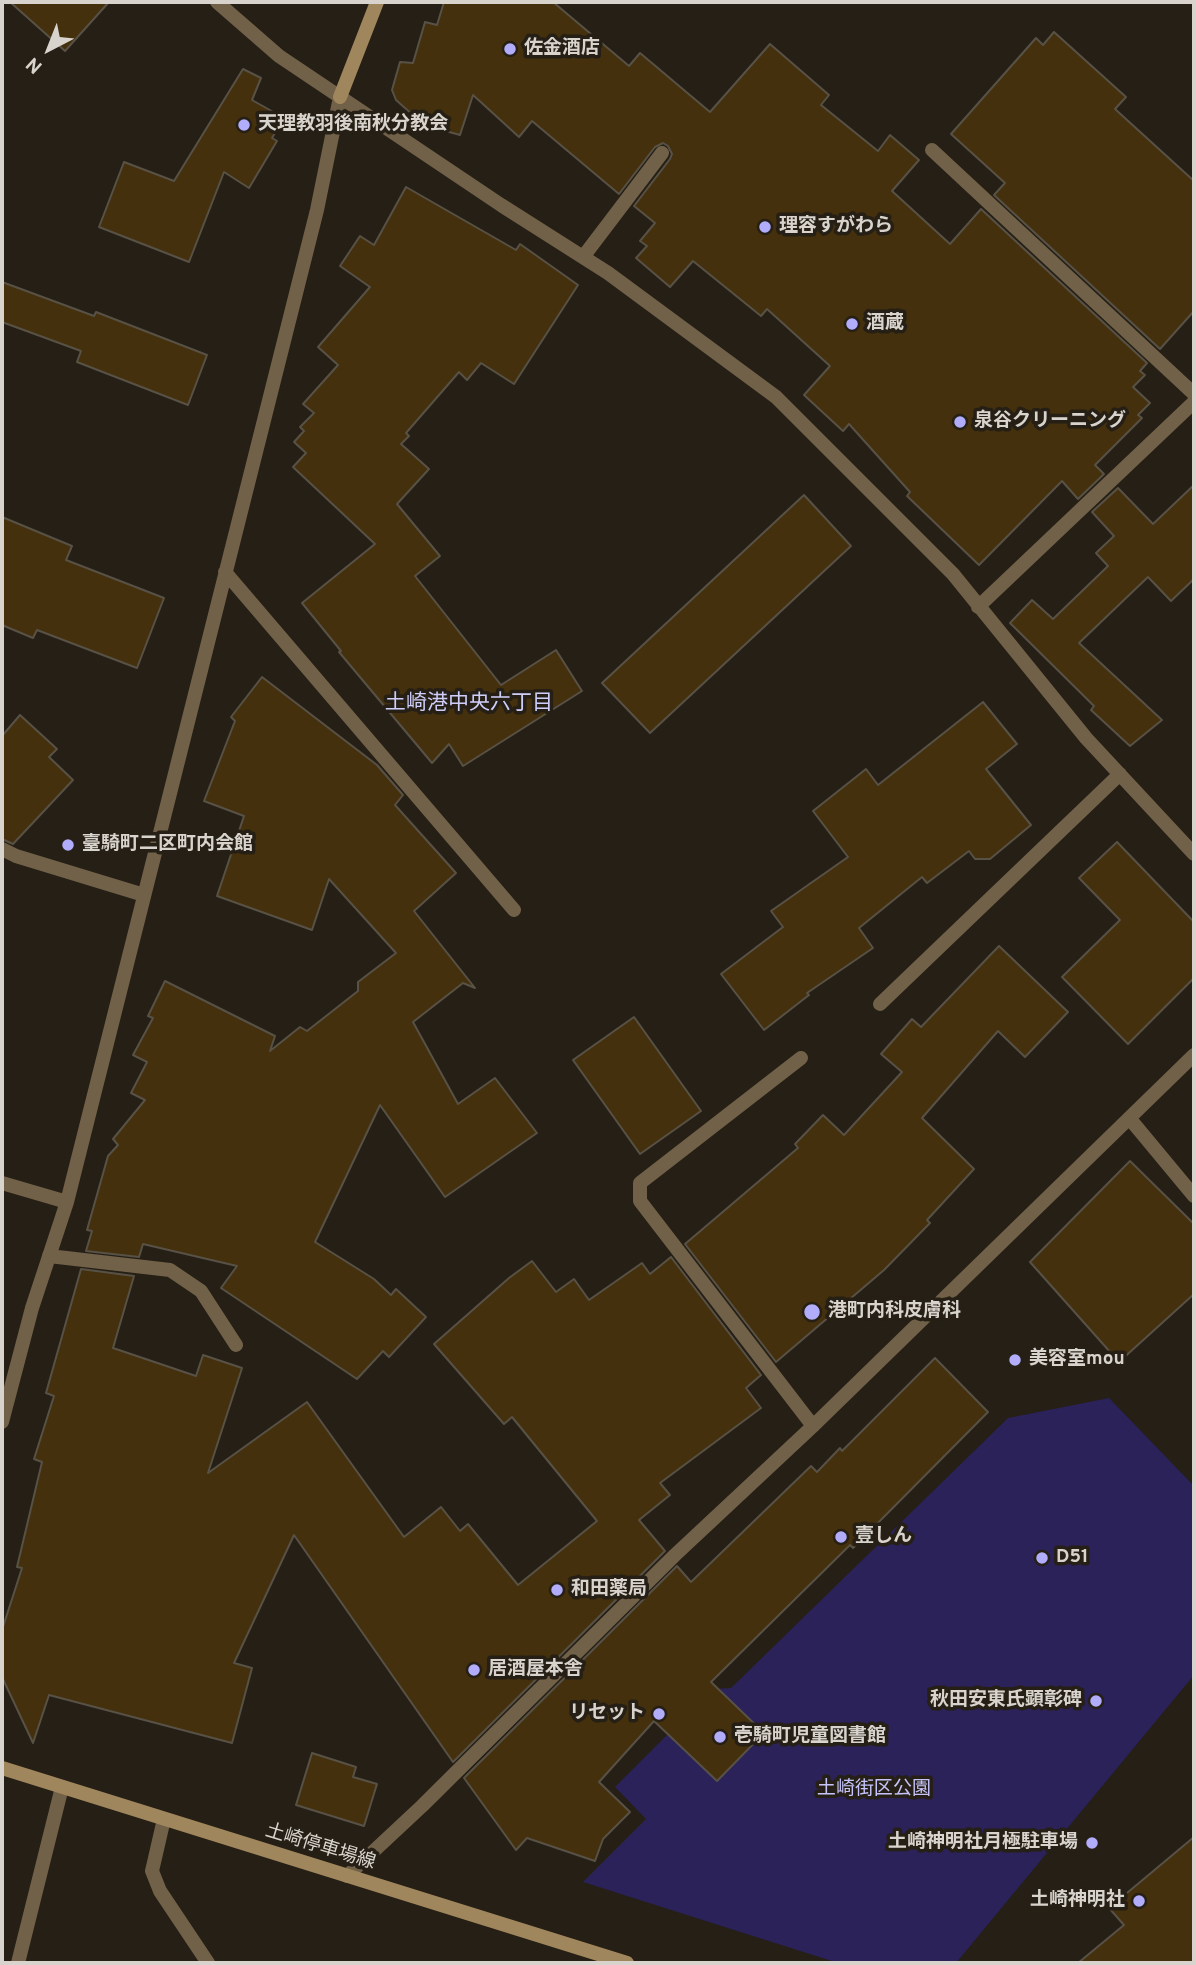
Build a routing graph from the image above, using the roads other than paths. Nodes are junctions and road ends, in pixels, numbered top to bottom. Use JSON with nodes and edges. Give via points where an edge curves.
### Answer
{"nodes":[{"id":1,"x":216,"y":2,"type":"edge"},
{"id":2,"x":377,"y":2,"type":"edge"},
{"id":3,"x":340,"y":97,"type":"junction"},
{"id":4,"x":932,"y":150,"type":"dead end"},
{"id":5,"x":662,"y":153,"type":"dead end"},
{"id":6,"x":583,"y":257,"type":"junction"},
{"id":7,"x":1194,"y":394,"type":"edge"},
{"id":8,"x":1194,"y":402,"type":"edge"},
{"id":9,"x":225,"y":572,"type":"junction"},
{"id":10,"x":978,"y":607,"type":"junction"},
{"id":11,"x":1120,"y":774,"type":"junction"},
{"id":12,"x":2,"y":849,"type":"edge"},
{"id":13,"x":1194,"y":854,"type":"edge"},
{"id":14,"x":144,"y":895,"type":"junction"},
{"id":15,"x":514,"y":910,"type":"dead end"},
{"id":16,"x":880,"y":1004,"type":"dead end"},
{"id":17,"x":1194,"y":1055,"type":"edge"},
{"id":18,"x":801,"y":1058,"type":"dead end"},
{"id":19,"x":1130,"y":1119,"type":"junction"},
{"id":20,"x":2,"y":1183,"type":"edge"},
{"id":21,"x":1194,"y":1196,"type":"edge"},
{"id":22,"x":67,"y":1202,"type":"junction"},
{"id":23,"x":49,"y":1256,"type":"junction"},
{"id":24,"x":236,"y":1345,"type":"dead end"},
{"id":25,"x":2,"y":1422,"type":"edge"},
{"id":26,"x":813,"y":1426,"type":"junction"},
{"id":27,"x":2,"y":1768,"type":"edge"},
{"id":28,"x":62,"y":1787,"type":"junction"},
{"id":29,"x":164,"y":1819,"type":"junction"},
{"id":30,"x":347,"y":1876,"type":"junction"},
{"id":31,"x":619,"y":1962,"type":"edge"},
{"id":32,"x":19,"y":1963,"type":"edge"},
{"id":33,"x":208,"y":1963,"type":"edge"}],
"edges":[{"from":1,"to":3,"type":"street","via":[[279,56]]},
{"from":2,"to":3,"type":"main road"},
{"from":3,"to":6,"type":"street"},
{"from":3,"to":9,"type":"street","via":[[317,210]]},
{"from":4,"to":7,"type":"street"},
{"from":5,"to":6,"type":"street"},
{"from":6,"to":10,"type":"street","via":[[776,397],[953,574]]},
{"from":8,"to":10,"type":"street"},
{"from":9,"to":14,"type":"street"},
{"from":9,"to":15,"type":"street"},
{"from":10,"to":11,"type":"street"},
{"from":11,"to":13,"type":"street"},
{"from":11,"to":16,"type":"street"},
{"from":12,"to":14,"type":"street"},
{"from":14,"to":22,"type":"street"},
{"from":17,"to":19,"type":"street"},
{"from":18,"to":26,"type":"street","via":[[640,1183],[640,1201]]},
{"from":19,"to":21,"type":"street"},
{"from":19,"to":26,"type":"street"},
{"from":20,"to":22,"type":"street"},
{"from":22,"to":23,"type":"street"},
{"from":23,"to":24,"type":"street","via":[[170,1270],[201,1291]]},
{"from":23,"to":25,"type":"street"},
{"from":26,"to":30,"type":"street"},
{"from":27,"to":28,"type":"main road","name":"土崎停車場線"},
{"from":28,"to":29,"type":"main road","name":"土崎停車場線"},
{"from":28,"to":32,"type":"street"},
{"from":29,"to":30,"type":"main road","name":"土崎停車場線"},
{"from":29,"to":33,"type":"street","via":[[152,1871],[160,1891]]},
{"from":30,"to":31,"type":"main road","name":"土崎停車場線"}]}
